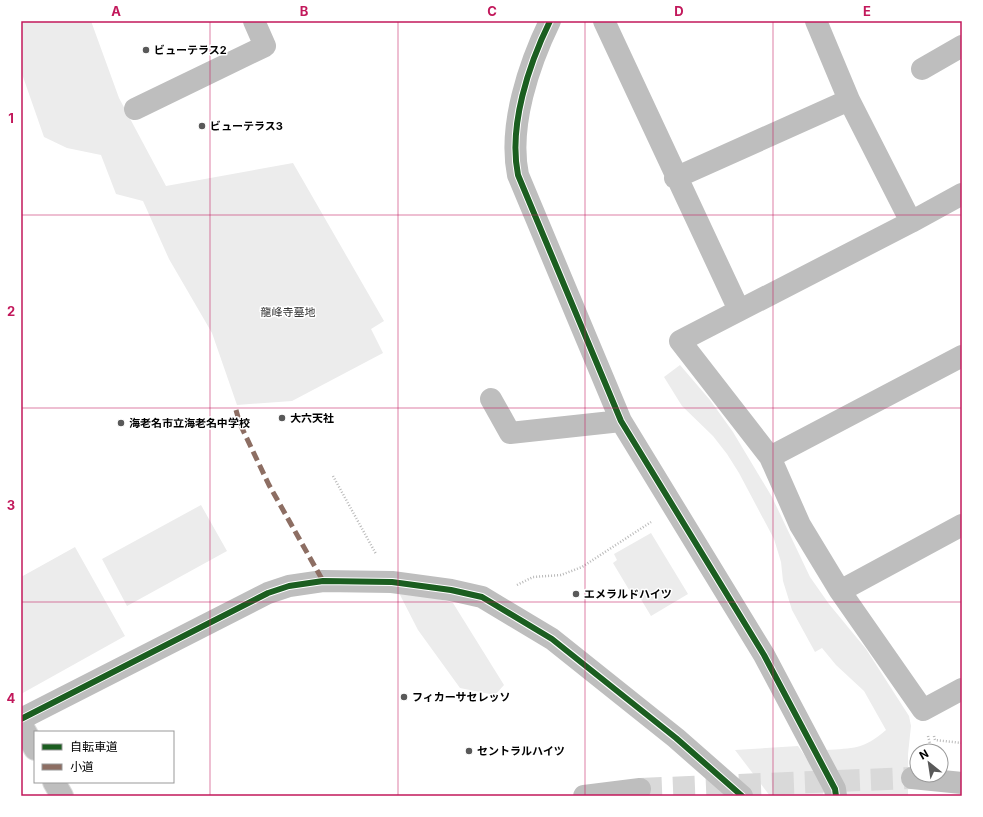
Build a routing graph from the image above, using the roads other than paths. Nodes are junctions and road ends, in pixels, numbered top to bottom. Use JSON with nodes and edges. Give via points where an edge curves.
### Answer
{"nodes":[{"id":1,"x":254,"y":21,"type":"edge"},
{"id":2,"x":550,"y":21,"type":"edge"},
{"id":3,"x":604,"y":21,"type":"edge"},
{"id":4,"x":816,"y":21,"type":"edge"},
{"id":5,"x":962,"y":46,"type":"edge"},
{"id":6,"x":922,"y":69,"type":"dead end"},
{"id":7,"x":849,"y":100,"type":"junction"},
{"id":8,"x":136,"y":109,"type":"dead end"},
{"id":9,"x":675,"y":178,"type":"junction"},
{"id":10,"x":962,"y":194,"type":"edge"},
{"id":11,"x":911,"y":222,"type":"junction"},
{"id":12,"x":739,"y":310,"type":"junction"},
{"id":13,"x":962,"y":356,"type":"edge"},
{"id":14,"x":491,"y":399,"type":"dead end"},
{"id":15,"x":621,"y":421,"type":"junction"},
{"id":16,"x":770,"y":457,"type":"junction"},
{"id":17,"x":962,"y":525,"type":"edge"},
{"id":18,"x":840,"y":591,"type":"junction"},
{"id":19,"x":962,"y":689,"type":"edge"},
{"id":20,"x":21,"y":719,"type":"edge"},
{"id":21,"x":21,"y":724,"type":"edge"},
{"id":22,"x":34,"y":747,"type":"edge"},
{"id":23,"x":949,"y":782,"type":"edge"},
{"id":24,"x":55,"y":783,"type":"edge"},
{"id":25,"x":962,"y":783,"type":"edge"},
{"id":26,"x":640,"y":790,"type":"tunnel mouth"},
{"id":27,"x":62,"y":796,"type":"edge"},
{"id":28,"x":584,"y":796,"type":"edge"},
{"id":29,"x":742,"y":796,"type":"edge"},
{"id":30,"x":836,"y":796,"type":"edge"}],
"edges":[{"from":1,"to":8,"type":"street","via":[[266,46]]},
{"from":2,"to":15,"type":"street","via":[[538,46],[523,90],[515,161],[518,175]]},
{"from":3,"to":9,"type":"street"},
{"from":4,"to":7,"type":"street"},
{"from":5,"to":6,"type":"street"},
{"from":7,"to":9,"type":"street"},
{"from":7,"to":11,"type":"street"},
{"from":9,"to":12,"type":"street"},
{"from":10,"to":11,"type":"street"},
{"from":11,"to":12,"type":"street"},
{"from":12,"to":16,"type":"street","via":[[680,341]]},
{"from":13,"to":16,"type":"street"},
{"from":14,"to":15,"type":"street","via":[[510,433]]},
{"from":15,"to":30,"type":"street","via":[[764,655]]},
{"from":16,"to":18,"type":"street","via":[[800,524]]},
{"from":17,"to":18,"type":"street"},
{"from":18,"to":19,"type":"street","via":[[923,710]]},
{"from":20,"to":29,"type":"street","via":[[268,593],[289,586],[322,581],[392,582],[482,597],[552,639]]},
{"from":21,"to":22,"type":"street"},
{"from":23,"to":25,"type":"street"},
{"from":24,"to":27,"type":"street"},
{"from":26,"to":28,"type":"street"}]}
